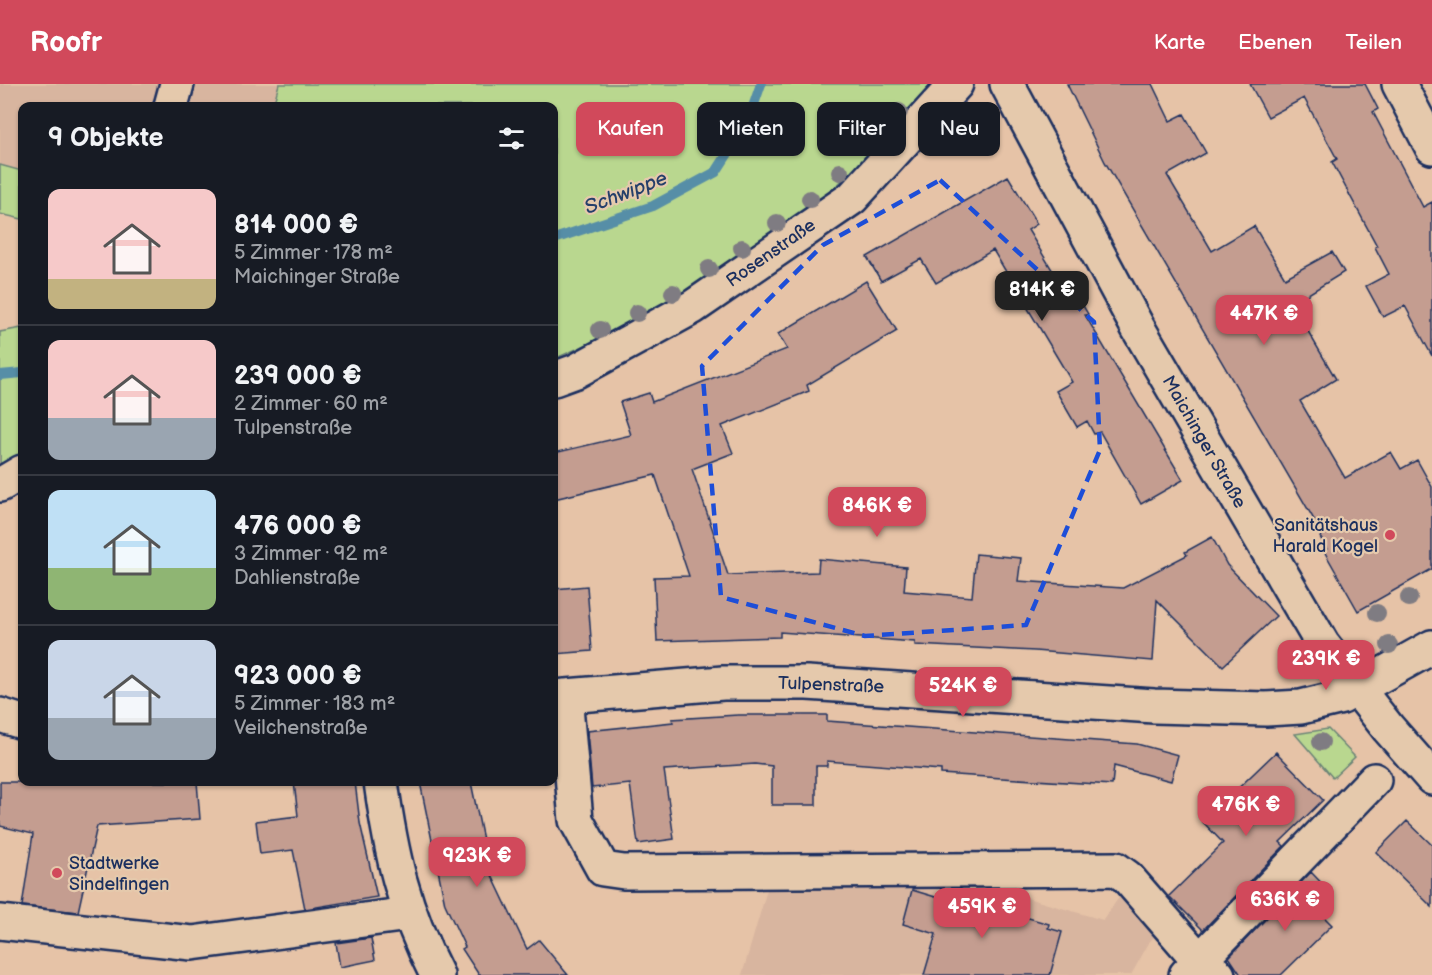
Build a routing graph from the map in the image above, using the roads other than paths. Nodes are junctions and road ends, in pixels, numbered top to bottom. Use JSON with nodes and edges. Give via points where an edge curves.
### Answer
{"nodes":[{"id":1,"x":177,"y":84,"type":"edge"},
{"id":2,"x":956,"y":84,"type":"edge"},
{"id":3,"x":1007,"y":84,"type":"edge"},
{"id":4,"x":1399,"y":84,"type":"edge"},
{"id":5,"x":172,"y":102,"type":"edge"},
{"id":6,"x":1432,"y":147,"type":"edge"},
{"id":7,"x":558,"y":378,"type":"edge"},
{"id":8,"x":18,"y":474,"type":"edge"},
{"id":9,"x":0,"y":485,"type":"edge"},
{"id":10,"x":1432,"y":647,"type":"edge"},
{"id":11,"x":1358,"y":691,"type":"junction"},
{"id":12,"x":559,"y":696,"type":"edge"},
{"id":13,"x":0,"y":715,"type":"edge"},
{"id":14,"x":18,"y":721,"type":"edge"},
{"id":15,"x":1432,"y":778,"type":"edge"},
{"id":16,"x":1374,"y":780,"type":"dead end"},
{"id":17,"x":382,"y":786,"type":"edge"},
{"id":18,"x":409,"y":914,"type":"junction"},
{"id":19,"x":0,"y":922,"type":"edge"},
{"id":20,"x":1201,"y":970,"type":"edge"},
{"id":21,"x":437,"y":975,"type":"edge"}],
"edges":[{"from":1,"to":5,"type":"street"},
{"from":2,"to":7,"type":"street","name":"Rosenstraße","via":[[852,198],[693,307]]},
{"from":3,"to":11,"type":"street","name":"Maichinger Straße","via":[[1138,328],[1323,645]]},
{"from":4,"to":6,"type":"street"},
{"from":8,"to":9,"type":"street"},
{"from":10,"to":11,"type":"street","name":"Tulpenstraße"},
{"from":11,"to":12,"type":"street","name":"Tulpenstraße","via":[[1311,705],[1266,709],[1154,706],[807,683],[723,683]]},
{"from":11,"to":15,"type":"street","name":"Maichinger Straße"},
{"from":12,"to":20,"type":"street","via":[[576,820],[603,869],[1116,869],[1127,877]]},
{"from":13,"to":14,"type":"street"},
{"from":16,"to":20,"type":"street"},
{"from":17,"to":18,"type":"street","via":[[397,873]]},
{"from":18,"to":19,"type":"street","via":[[192,943]]},
{"from":18,"to":21,"type":"street"}]}
